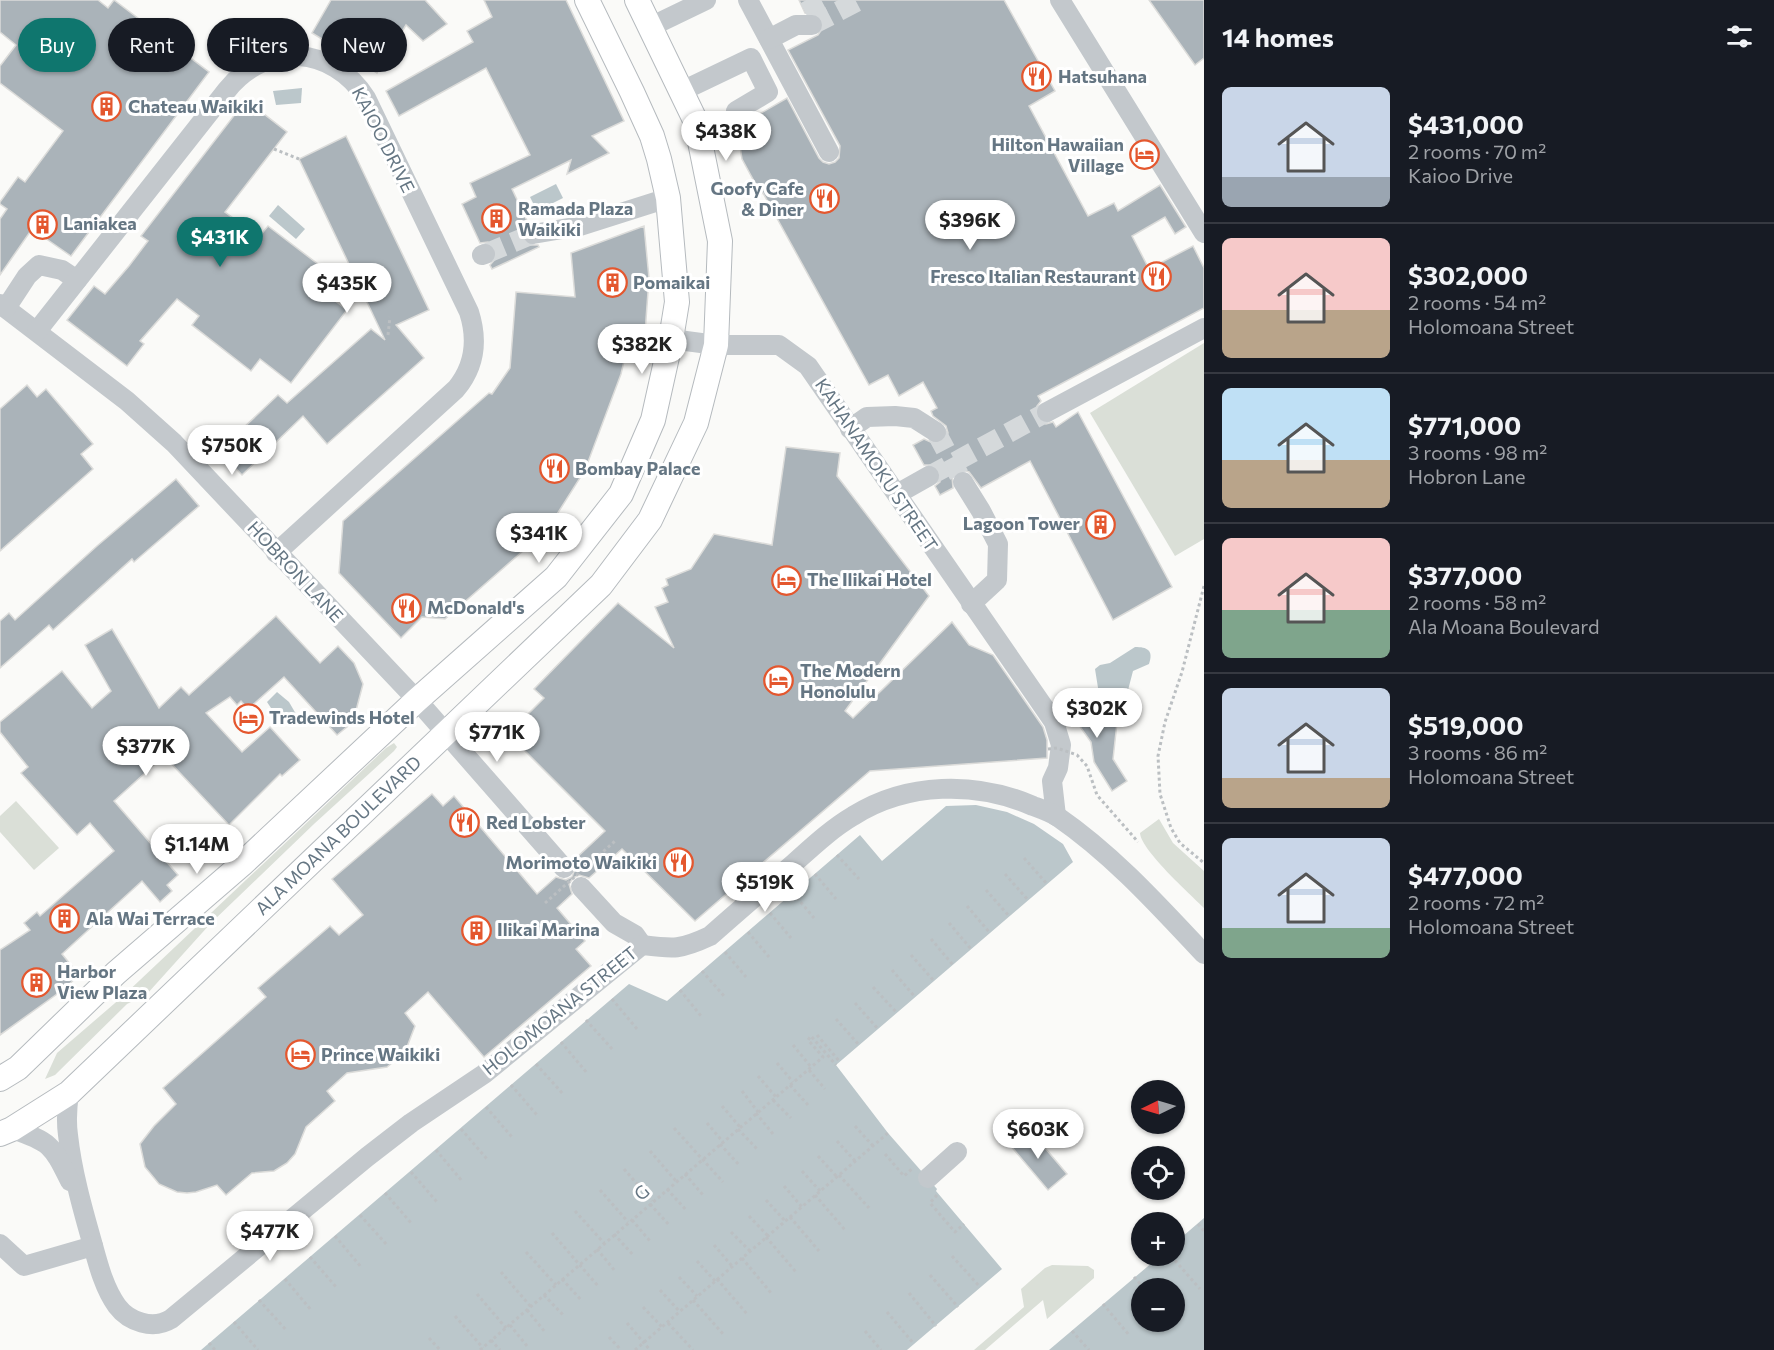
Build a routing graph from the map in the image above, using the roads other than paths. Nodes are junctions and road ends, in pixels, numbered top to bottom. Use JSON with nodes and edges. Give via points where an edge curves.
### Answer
{"nodes":[{"id":1,"x":587,"y":0,"type":"edge"},
{"id":2,"x":637,"y":0,"type":"edge"},
{"id":3,"x":706,"y":0,"type":"edge"},
{"id":4,"x":748,"y":0,"type":"edge"},
{"id":5,"x":1060,"y":0,"type":"edge"},
{"id":6,"x":804,"y":21,"type":"tunnel mouth"},
{"id":7,"x":650,"y":27,"type":"junction"},
{"id":8,"x":769,"y":39,"type":"junction"},
{"id":9,"x":682,"y":91,"type":"junction"},
{"id":10,"x":736,"y":111,"type":"dead end"},
{"id":11,"x":829,"y":152,"type":"dead end"},
{"id":12,"x":668,"y":198,"type":"junction"},
{"id":13,"x":1204,"y":233,"type":"edge"},
{"id":14,"x":533,"y":234,"type":"tunnel mouth"},
{"id":15,"x":77,"y":280,"type":"junction"},
{"id":16,"x":3,"y":306,"type":"edge"},
{"id":17,"x":1204,"y":327,"type":"edge"},
{"id":18,"x":37,"y":331,"type":"junction"},
{"id":19,"x":671,"y":339,"type":"junction"},
{"id":20,"x":716,"y":345,"type":"junction"},
{"id":21,"x":1047,"y":412,"type":"tunnel mouth"},
{"id":22,"x":850,"y":429,"type":"junction"},
{"id":23,"x":936,"y":432,"type":"tunnel mouth"},
{"id":24,"x":929,"y":476,"type":"tunnel mouth"},
{"id":25,"x":963,"y":482,"type":"tunnel mouth"},
{"id":26,"x":897,"y":494,"type":"junction"},
{"id":27,"x":276,"y":553,"type":"junction"},
{"id":28,"x":971,"y":604,"type":"junction"},
{"id":29,"x":417,"y":700,"type":"junction"},
{"id":30,"x":446,"y":733,"type":"junction"},
{"id":31,"x":1052,"y":781,"type":"junction"},
{"id":32,"x":1021,"y":800,"type":"junction"},
{"id":33,"x":1056,"y":816,"type":"junction"},
{"id":34,"x":564,"y":868,"type":"dead end"},
{"id":35,"x":581,"y":887,"type":"dead end"},
{"id":36,"x":642,"y":945,"type":"junction"},
{"id":37,"x":1204,"y":954,"type":"edge"},
{"id":38,"x":0,"y":1079,"type":"edge"},
{"id":39,"x":69,"y":1093,"type":"junction"},
{"id":40,"x":6,"y":1131,"type":"edge"},
{"id":41,"x":957,"y":1152,"type":"dead end"},
{"id":42,"x":927,"y":1179,"type":"road end"},
{"id":43,"x":80,"y":1199,"type":"junction"},
{"id":44,"x":0,"y":1244,"type":"edge"},
{"id":45,"x":93,"y":1246,"type":"junction"}],
"edges":[{"from":1,"to":12,"type":"main road","via":[[652,136]]},
{"from":2,"to":7,"type":"main road","name":"ALA MOANA BOULEVARD"},
{"from":3,"to":7,"type":"street"},
{"from":4,"to":8,"type":"street"},
{"from":5,"to":13,"type":"street"},
{"from":6,"to":8,"type":"street"},
{"from":7,"to":9,"type":"main road","name":"ALA MOANA BOULEVARD"},
{"from":8,"to":11,"type":"street"},
{"from":9,"to":10,"type":"street","via":[[750,58],[768,92]]},
{"from":9,"to":20,"type":"main road","name":"ALA MOANA BOULEVARD","via":[[696,122],[720,241]]},
{"from":12,"to":14,"type":"street","via":[[580,226]]},
{"from":12,"to":19,"type":"main road","via":[[676,302]]},
{"from":15,"to":16,"type":"street","via":[[62,270],[39,265]]},
{"from":15,"to":18,"type":"street","name":"KAIOO DRIVE"},
{"from":15,"to":27,"type":"street","name":"KAIOO DRIVE","via":[[232,84],[248,70],[274,58],[313,58],[339,70],[360,90],[469,312],[475,336],[473,352],[469,368],[456,389]]},
{"from":16,"to":18,"type":"street","name":"HOBRON LANE"},
{"from":17,"to":21,"type":"street"},
{"from":18,"to":27,"type":"street","name":"HOBRON LANE","via":[[174,443]]},
{"from":19,"to":20,"type":"street","name":"KAHANAMOKU STREET"},
{"from":19,"to":29,"type":"main road","via":[[653,420],[621,494],[556,577]]},
{"from":20,"to":22,"type":"street","name":"KAHANAMOKU STREET","via":[[779,345],[808,366]]},
{"from":20,"to":30,"type":"main road","name":"ALA MOANA BOULEVARD","via":[[696,423],[650,520],[600,585]]},
{"from":22,"to":23,"type":"street","via":[[867,417],[895,416],[914,418]]},
{"from":22,"to":26,"type":"street","name":"KAHANAMOKU STREET"},
{"from":24,"to":26,"type":"street"},
{"from":25,"to":28,"type":"street","via":[[998,544],[996,580]]},
{"from":26,"to":28,"type":"street","name":"KAHANAMOKU STREET"},
{"from":27,"to":29,"type":"street","name":"HOBRON LANE"},
{"from":28,"to":31,"type":"street","name":"KAHANAMOKU STREET","via":[[1054,722],[1061,745]]},
{"from":29,"to":30,"type":"street","name":"HOBRON LANE"},
{"from":29,"to":38,"type":"main road","via":[[241,865],[116,973],[18,1068]]},
{"from":30,"to":34,"type":"street","name":"HOBRON LANE"},
{"from":30,"to":39,"type":"main road","name":"ALA MOANA BOULEVARD"},
{"from":31,"to":32,"type":"street"},
{"from":31,"to":33,"type":"street","name":"KAHANAMOKU STREET"},
{"from":32,"to":33,"type":"street","name":"HOLOMOANA STREET"},
{"from":32,"to":36,"type":"street","name":"HOLOMOANA STREET","via":[[962,788],[887,798],[827,835],[710,936],[674,949]]},
{"from":33,"to":37,"type":"street","name":"HOLOMOANA STREET","via":[[1136,882]]},
{"from":35,"to":36,"type":"street","via":[[614,923],[635,935]]},
{"from":36,"to":45,"type":"street","name":"HOLOMOANA STREET","via":[[484,1074],[368,1157],[168,1321],[155,1325],[140,1322],[118,1307],[102,1277]]},
{"from":39,"to":40,"type":"main road","name":"ALA MOANA BOULEVARD"},
{"from":39,"to":43,"type":"street","name":"HOLOMOANA STREET","via":[[67,1134]]},
{"from":40,"to":43,"type":"street","name":"HOLOMOANA STREET","via":[[39,1138],[55,1151]]},
{"from":41,"to":42,"type":"street"},
{"from":43,"to":45,"type":"street","name":"HOLOMOANA STREET"},
{"from":44,"to":45,"type":"street","via":[[24,1266]]}]}
